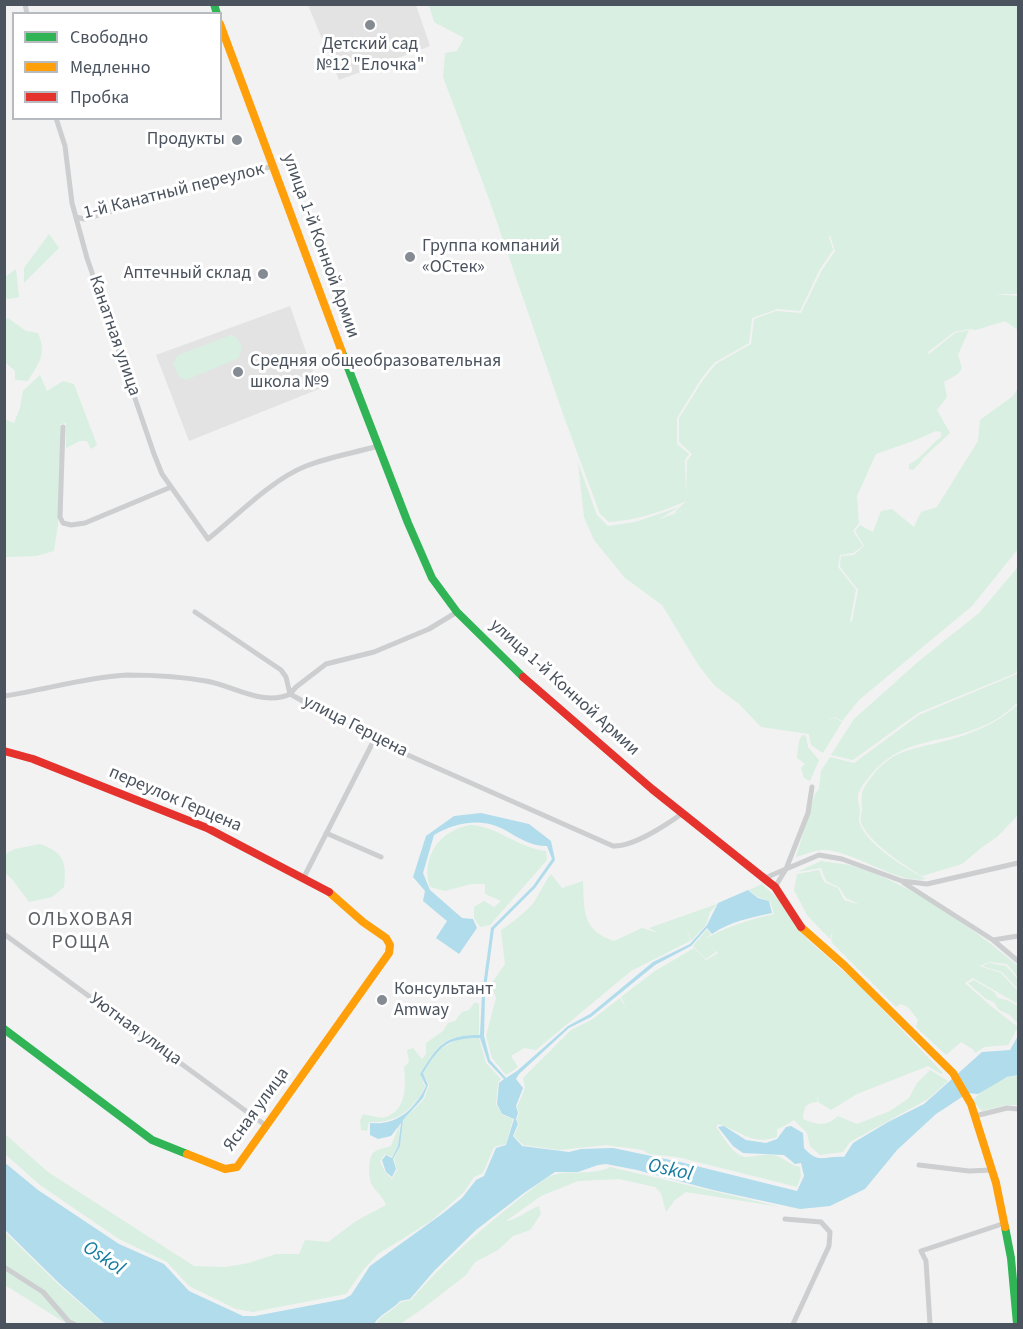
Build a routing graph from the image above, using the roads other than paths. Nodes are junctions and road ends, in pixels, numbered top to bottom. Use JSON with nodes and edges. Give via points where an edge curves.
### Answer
{"nodes":[{"id":1,"x":222,"y":29,"type":"edge"},
{"id":2,"x":57,"y":120,"type":"edge"},
{"id":3,"x":273,"y":166,"type":"junction"},
{"id":4,"x":76,"y":217,"type":"junction"},
{"id":5,"x":63,"y":428,"type":"dead end"},
{"id":6,"x":378,"y":446,"type":"junction"},
{"id":7,"x":171,"y":487,"type":"junction"},
{"id":8,"x":195,"y":612,"type":"dead end"},
{"id":9,"x":457,"y":612,"type":"junction"},
{"id":10,"x":290,"y":694,"type":"junction"},
{"id":11,"x":4,"y":696,"type":"edge"},
{"id":12,"x":374,"y":740,"type":"junction"},
{"id":13,"x":4,"y":751,"type":"edge"},
{"id":14,"x":812,"y":787,"type":"dead end"},
{"id":15,"x":683,"y":813,"type":"junction"},
{"id":16,"x":326,"y":833,"type":"junction"},
{"id":17,"x":381,"y":857,"type":"dead end"},
{"id":18,"x":1018,"y":863,"type":"edge"},
{"id":19,"x":786,"y":869,"type":"junction"},
{"id":20,"x":304,"y":878,"type":"junction"},
{"id":21,"x":765,"y":878,"type":"junction"},
{"id":22,"x":902,"y":881,"type":"junction"},
{"id":23,"x":775,"y":887,"type":"junction"},
{"id":24,"x":327,"y":890,"type":"joint"},
{"id":25,"x":4,"y":934,"type":"edge"},
{"id":26,"x":1018,"y":936,"type":"edge"},
{"id":27,"x":993,"y":940,"type":"junction"},
{"id":28,"x":1018,"y":961,"type":"edge"},
{"id":29,"x":4,"y":1029,"type":"edge"},
{"id":30,"x":1018,"y":1109,"type":"edge"},
{"id":31,"x":975,"y":1116,"type":"junction"},
{"id":32,"x":265,"y":1125,"type":"junction"},
{"id":33,"x":919,"y":1165,"type":"dead end"},
{"id":34,"x":992,"y":1170,"type":"junction"},
{"id":35,"x":785,"y":1219,"type":"dead end"},
{"id":36,"x":1005,"y":1223,"type":"junction"},
{"id":37,"x":4,"y":1267,"type":"edge"},
{"id":38,"x":74,"y":1324,"type":"edge"},
{"id":39,"x":793,"y":1324,"type":"edge"},
{"id":40,"x":930,"y":1324,"type":"edge"},
{"id":41,"x":1017,"y":1324,"type":"edge"}],
"edges":[{"from":1,"to":3,"type":"main road","name":"улица 1-й Конной Армии"},
{"from":2,"to":4,"type":"street","name":"Канатная улица","via":[[65,146]]},
{"from":3,"to":4,"type":"street","name":"1-й Канатный переулок","via":[[84,219]]},
{"from":3,"to":6,"type":"main road","name":"улица 1-й Конной Армии"},
{"from":4,"to":7,"type":"street","name":"Канатная улица","via":[[138,406],[162,474]]},
{"from":5,"to":7,"type":"street","via":[[63,524],[85,523]]},
{"from":6,"to":7,"type":"street","name":"Канатная улица","via":[[297,471],[208,539]]},
{"from":6,"to":9,"type":"main road","name":"улица 1-й Конной Армии","via":[[419,551],[432,578]]},
{"from":8,"to":10,"type":"street","via":[[281,669]]},
{"from":9,"to":10,"type":"street","via":[[429,629],[374,652],[326,664]]},
{"from":9,"to":15,"type":"main road","name":"улица 1-й Конной Армии","via":[[533,687]]},
{"from":10,"to":11,"type":"street","name":"улица Герцена","via":[[282,698],[256,695],[207,681],[128,675]]},
{"from":10,"to":12,"type":"street","name":"улица Герцена"},
{"from":12,"to":15,"type":"street","name":"улица Герцена","via":[[613,846],[624,847]]},
{"from":12,"to":16,"type":"street"},
{"from":13,"to":20,"type":"main road","name":"переулок Герцена","via":[[207,828]]},
{"from":14,"to":19,"type":"street","via":[[808,813]]},
{"from":15,"to":21,"type":"main road","name":"улица 1-й Конной Армии"},
{"from":16,"to":17,"type":"street"},
{"from":16,"to":20,"type":"street"},
{"from":18,"to":22,"type":"street","via":[[927,884]]},
{"from":19,"to":21,"type":"street"},
{"from":19,"to":22,"type":"street","via":[[819,855],[842,859]]},
{"from":19,"to":23,"type":"street"},
{"from":20,"to":24,"type":"main road","name":"переулок Герцена"},
{"from":21,"to":23,"type":"main road","name":"улица 1-й Конной Армии"},
{"from":22,"to":27,"type":"street"},
{"from":23,"to":31,"type":"main road","name":"улица 1-й Конной Армии","via":[[802,928],[953,1073]]},
{"from":24,"to":32,"type":"main road","name":"Ясная улица","via":[[386,938],[389,953]]},
{"from":25,"to":32,"type":"street","name":"Уютная улица"},
{"from":26,"to":27,"type":"street"},
{"from":27,"to":28,"type":"street"},
{"from":29,"to":32,"type":"main road","name":"Ясная улица","via":[[152,1140],[225,1169],[237,1167]]},
{"from":30,"to":31,"type":"street"},
{"from":31,"to":34,"type":"main road","name":"улица 1-й Конной Армии"},
{"from":33,"to":34,"type":"street"},
{"from":34,"to":36,"type":"main road","name":"улица 1-й Конной Армии"},
{"from":35,"to":39,"type":"street","via":[[822,1222],[830,1232],[829,1246]]},
{"from":36,"to":40,"type":"street","via":[[921,1251],[926,1261]]},
{"from":36,"to":41,"type":"main road","name":"улица 1-й Конной Армии"},
{"from":37,"to":38,"type":"street","via":[[43,1292]]}]}
